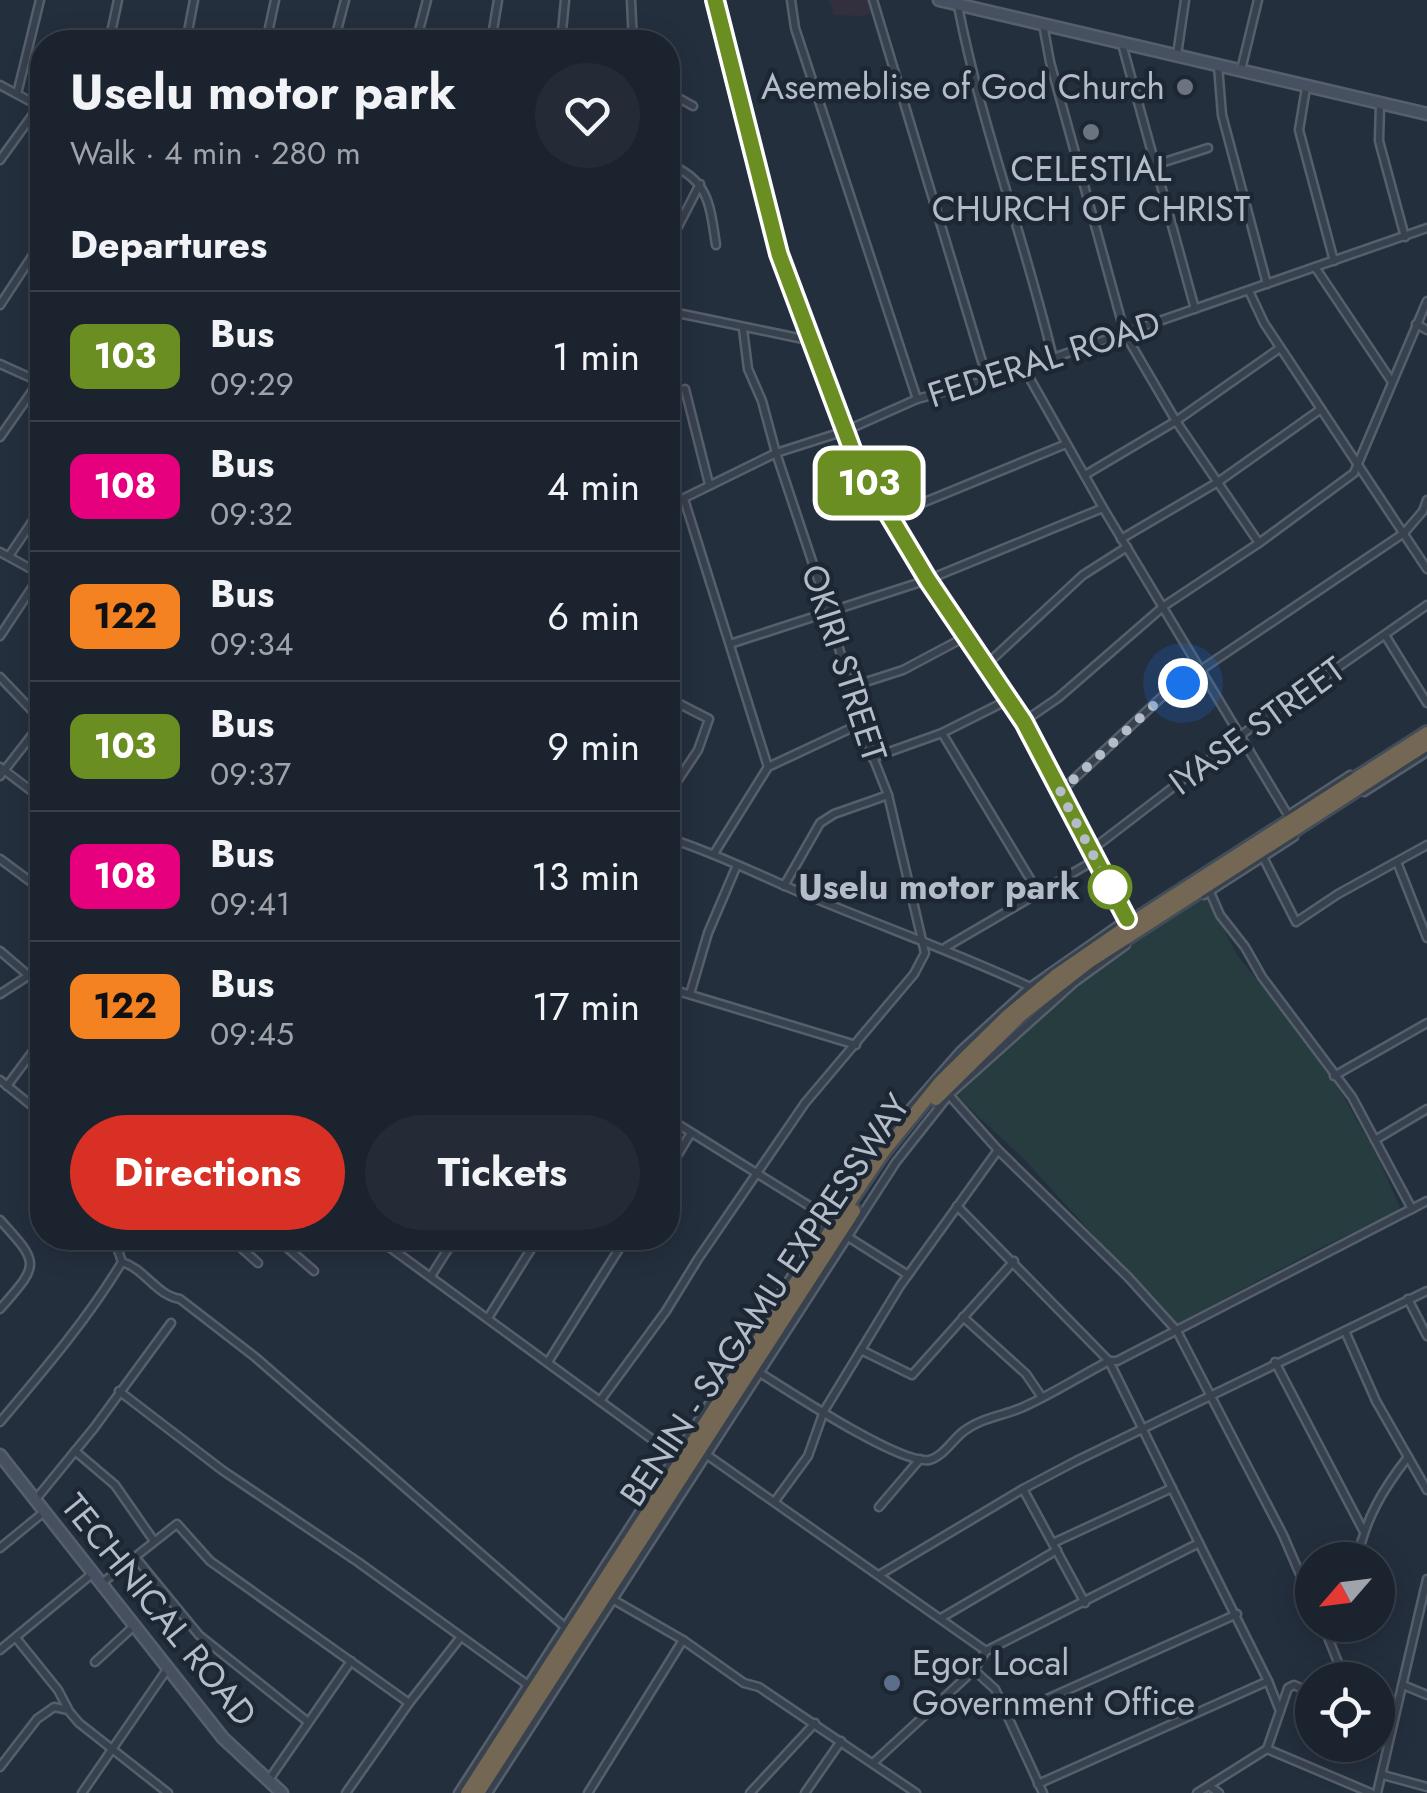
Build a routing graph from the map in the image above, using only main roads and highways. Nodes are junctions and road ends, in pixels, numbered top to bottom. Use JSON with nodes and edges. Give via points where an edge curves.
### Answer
{"nodes":[{"id":1,"x":1427,"y":729,"type":"edge"},
{"id":2,"x":1427,"y":744,"type":"edge"},
{"id":3,"x":878,"y":1166,"type":"junction"},
{"id":4,"x":467,"y":1793,"type":"edge"},
{"id":5,"x":478,"y":1793,"type":"edge"}],
"edges":[{"from":1,"to":3,"type":"highway","via":[[1055,976],[969,1051]]},
{"from":2,"to":3,"type":"highway","name":"BENIN - SAGAMU EXPRESSWAY","via":[[1062,982],[947,1087]]},
{"from":3,"to":4,"type":"highway","via":[[832,1220]]},
{"from":3,"to":5,"type":"highway","name":"BENIN - SAGAMU EXPRESSWAY"}]}
